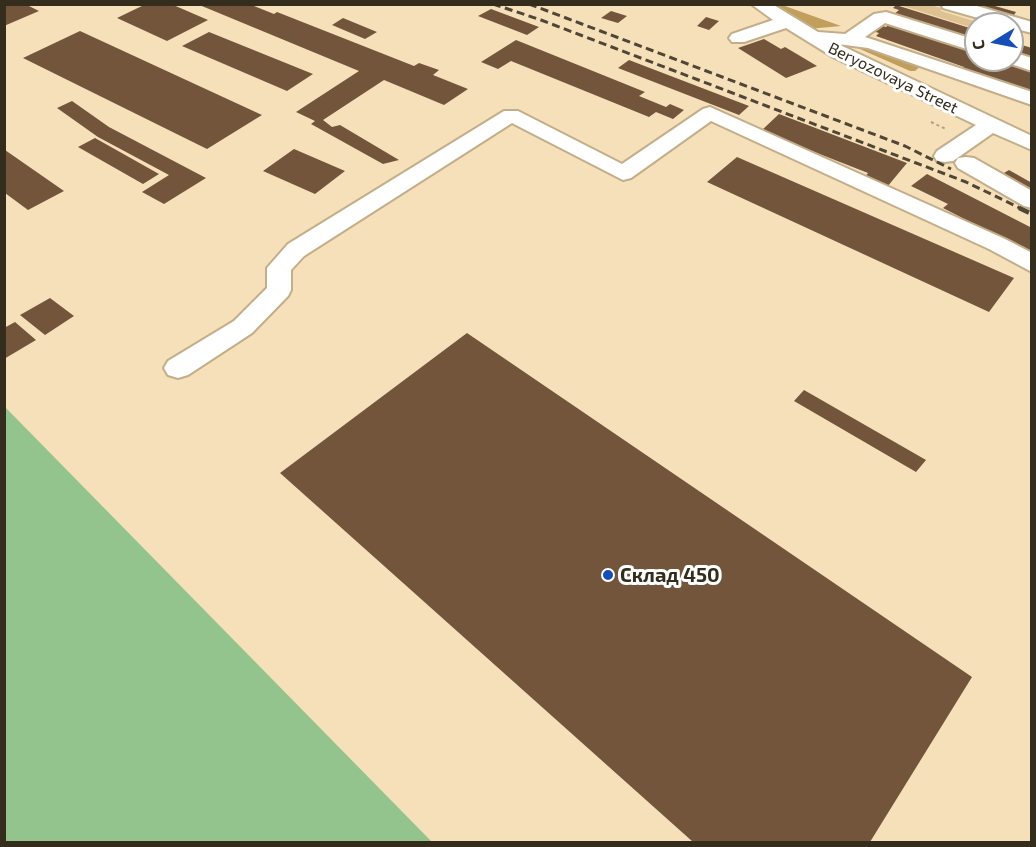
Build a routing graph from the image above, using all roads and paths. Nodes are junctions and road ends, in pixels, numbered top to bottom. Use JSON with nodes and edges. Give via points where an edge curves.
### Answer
{"nodes":[{"id":1,"x":759,"y":4,"type":"edge"},
{"id":2,"x":949,"y":4,"type":"edge"},
{"id":3,"x":984,"y":12,"type":"edge"},
{"id":4,"x":785,"y":22,"type":"junction"},
{"id":5,"x":808,"y":36,"type":"junction"},
{"id":6,"x":738,"y":38,"type":"dead end"},
{"id":7,"x":850,"y":39,"type":"junction"},
{"id":8,"x":964,"y":42,"type":"edge"},
{"id":9,"x":881,"y":74,"type":"junction"},
{"id":10,"x":1032,"y":99,"type":"edge"},
{"id":11,"x":1022,"y":118,"type":"dead end"},
{"id":12,"x":991,"y":125,"type":"junction"},
{"id":13,"x":1032,"y":144,"type":"edge"},
{"id":14,"x":945,"y":156,"type":"dead end"},
{"id":15,"x":966,"y":163,"type":"dead end"},
{"id":16,"x":1032,"y":201,"type":"edge"},
{"id":17,"x":1032,"y":264,"type":"edge"},
{"id":18,"x":178,"y":368,"type":"dead end"}],
"edges":[{"from":1,"to":4,"type":"street","name":"Beryozovaya Street"},
{"from":2,"to":3,"type":"street"},
{"from":4,"to":5,"type":"street","name":"Beryozovaya Street"},
{"from":4,"to":6,"type":"street"},
{"from":5,"to":7,"type":"street"},
{"from":5,"to":9,"type":"street","name":"Beryozovaya Street"},
{"from":7,"to":8,"type":"street","via":[[886,17]]},
{"from":7,"to":10,"type":"street","via":[[871,42]]},
{"from":9,"to":11,"type":"street","via":[[920,79]]},
{"from":9,"to":12,"type":"street","name":"Beryozovaya Street"},
{"from":12,"to":13,"type":"street","name":"Beryozovaya Street"},
{"from":12,"to":14,"type":"street"},
{"from":15,"to":16,"type":"street"},
{"from":17,"to":18,"type":"street","via":[[997,244],[710,113],[623,173],[512,115],[296,250],[279,268],[279,290],[243,327]]}]}
